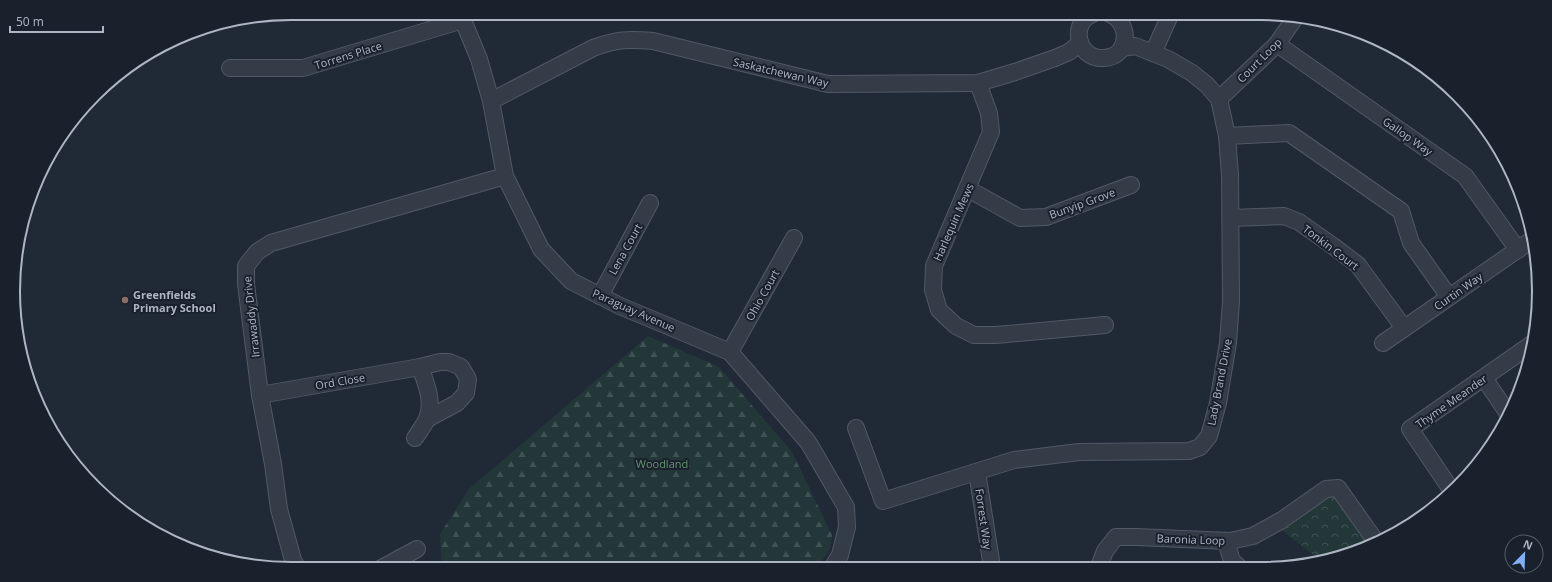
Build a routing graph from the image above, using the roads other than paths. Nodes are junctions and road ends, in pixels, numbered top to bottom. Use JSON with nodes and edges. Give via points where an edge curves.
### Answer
{"nodes":[{"id":1,"x":450,"y":20,"type":"edge"},
{"id":2,"x":464,"y":20,"type":"edge"},
{"id":3,"x":1084,"y":20,"type":"edge"},
{"id":4,"x":1119,"y":20,"type":"edge"},
{"id":5,"x":1168,"y":20,"type":"edge"},
{"id":6,"x":1292,"y":22,"type":"edge"},
{"id":7,"x":1080,"y":43,"type":"junction"},
{"id":8,"x":1277,"y":44,"type":"junction"},
{"id":9,"x":1122,"y":48,"type":"junction"},
{"id":10,"x":1153,"y":53,"type":"junction"},
{"id":11,"x":230,"y":68,"type":"dead end"},
{"id":12,"x":978,"y":83,"type":"junction"},
{"id":13,"x":1219,"y":99,"type":"junction"},
{"id":14,"x":491,"y":101,"type":"junction"},
{"id":15,"x":1227,"y":136,"type":"junction"},
{"id":16,"x":505,"y":176,"type":"junction"},
{"id":17,"x":1131,"y":185,"type":"dead end"},
{"id":18,"x":968,"y":189,"type":"junction"},
{"id":19,"x":650,"y":203,"type":"dead end"},
{"id":20,"x":1231,"y":218,"type":"junction"},
{"id":21,"x":794,"y":238,"type":"dead end"},
{"id":22,"x":1528,"y":243,"type":"edge"},
{"id":23,"x":1518,"y":250,"type":"junction"},
{"id":24,"x":600,"y":296,"type":"junction"},
{"id":25,"x":1449,"y":297,"type":"junction"},
{"id":26,"x":1105,"y":325,"type":"dead end"},
{"id":27,"x":1404,"y":328,"type":"junction"},
{"id":28,"x":1383,"y":342,"type":"dead end"},
{"id":29,"x":1526,"y":348,"type":"edge"},
{"id":30,"x":730,"y":352,"type":"junction"},
{"id":31,"x":420,"y":367,"type":"junction"},
{"id":32,"x":1484,"y":378,"type":"junction"},
{"id":33,"x":260,"y":395,"type":"junction"},
{"id":34,"x":1505,"y":409,"type":"edge"},
{"id":35,"x":427,"y":419,"type":"junction"},
{"id":36,"x":856,"y":428,"type":"dead end"},
{"id":37,"x":415,"y":438,"type":"dead end"},
{"id":38,"x":977,"y":472,"type":"junction"},
{"id":39,"x":1449,"y":487,"type":"edge"},
{"id":40,"x":1373,"y":537,"type":"edge"},
{"id":41,"x":1226,"y":541,"type":"junction"},
{"id":42,"x":417,"y":549,"type":"dead end"},
{"id":43,"x":294,"y":562,"type":"edge"},
{"id":44,"x":393,"y":562,"type":"edge"},
{"id":45,"x":836,"y":562,"type":"edge"},
{"id":46,"x":991,"y":562,"type":"edge"},
{"id":47,"x":1101,"y":562,"type":"edge"},
{"id":48,"x":1233,"y":562,"type":"edge"}],
"edges":[{"from":1,"to":11,"type":"street","name":"Torrens Place","via":[[303,68]]},
{"from":2,"to":14,"type":"street","name":"Paraguay Avenue","via":[[479,59]]},
{"from":3,"to":7,"type":"street","via":[[1079,30]]},
{"from":4,"to":9,"type":"street","via":[[1125,33]]},
{"from":5,"to":10,"type":"street"},
{"from":6,"to":8,"type":"street","name":"Court Loop"},
{"from":7,"to":9,"type":"street","via":[[1089,55],[1103,58],[1110,57]]},
{"from":7,"to":12,"type":"street","name":"Saskatchewan Way","via":[[1069,52],[1055,58]]},
{"from":8,"to":13,"type":"street","name":"Court Loop"},
{"from":8,"to":23,"type":"street","name":"Gallop Way","via":[[1465,176]]},
{"from":9,"to":10,"type":"street","via":[[1135,46]]},
{"from":10,"to":13,"type":"street","via":[[1192,73]]},
{"from":12,"to":14,"type":"street","name":"Saskatchewan Way","via":[[828,84],[653,41],[629,39],[593,48]]},
{"from":12,"to":18,"type":"street","name":"Harlequin Mews","via":[[989,113],[991,132]]},
{"from":13,"to":15,"type":"street","name":"Lady Brand Drive"},
{"from":14,"to":16,"type":"street","name":"Paraguay Avenue"},
{"from":15,"to":20,"type":"street","name":"Lady Brand Drive"},
{"from":15,"to":25,"type":"street","via":[[1289,133],[1401,211],[1411,243]]},
{"from":16,"to":24,"type":"street","name":"Paraguay Avenue","via":[[541,249],[572,281]]},
{"from":16,"to":33,"type":"street","name":"Irrawaddy Drive","via":[[271,243],[257,252],[246,266],[246,284]]},
{"from":17,"to":18,"type":"street","name":"Bunyip Grove","via":[[1046,217],[1020,218]]},
{"from":18,"to":26,"type":"street","name":"Harlequin Mews","via":[[934,266],[933,290],[939,310],[956,326],[974,335]]},
{"from":19,"to":24,"type":"street","name":"Lena Court"},
{"from":20,"to":27,"type":"street","name":"Tonkin Court","via":[[1284,216],[1298,222],[1358,265]]},
{"from":20,"to":38,"type":"street","name":"Lady Brand Drive","via":[[1228,343],[1218,403],[1208,436],[1200,447],[1189,451],[1079,452],[1014,460]]},
{"from":21,"to":30,"type":"street","name":"Ohio Court"},
{"from":22,"to":23,"type":"street","name":"Curtin Way"},
{"from":23,"to":25,"type":"street","name":"Curtin Way"},
{"from":24,"to":30,"type":"street","name":"Paraguay Avenue"},
{"from":25,"to":27,"type":"street","name":"Curtin Way"},
{"from":27,"to":28,"type":"street","name":"Curtin Way"},
{"from":29,"to":32,"type":"street","name":"Thyme Meander"},
{"from":30,"to":45,"type":"street","name":"Paraguay Avenue","via":[[808,442],[846,506],[847,527]]},
{"from":31,"to":33,"type":"street","name":"Ord Close"},
{"from":31,"to":35,"type":"street","name":"Ord Close","via":[[430,400]]},
{"from":31,"to":35,"type":"street","name":"Ord Close","via":[[449,362],[461,367],[468,379],[466,393],[457,402]]},
{"from":32,"to":34,"type":"street"},
{"from":32,"to":39,"type":"street","name":"Thyme Meander","via":[[1410,429]]},
{"from":33,"to":43,"type":"street","name":"Irrawaddy Drive","via":[[279,509]]},
{"from":35,"to":37,"type":"street","name":"Ord Close"},
{"from":36,"to":38,"type":"street","name":"Lady Brand Drive","via":[[883,502]]},
{"from":38,"to":46,"type":"street","name":"Forrest Way"},
{"from":40,"to":41,"type":"street","name":"Baronia Loop","via":[[1338,488],[1326,489],[1282,520],[1253,536]]},
{"from":41,"to":47,"type":"street","name":"Baronia Loop","via":[[1116,537],[1105,551]]},
{"from":41,"to":48,"type":"street"},
{"from":42,"to":44,"type":"street"}]}
